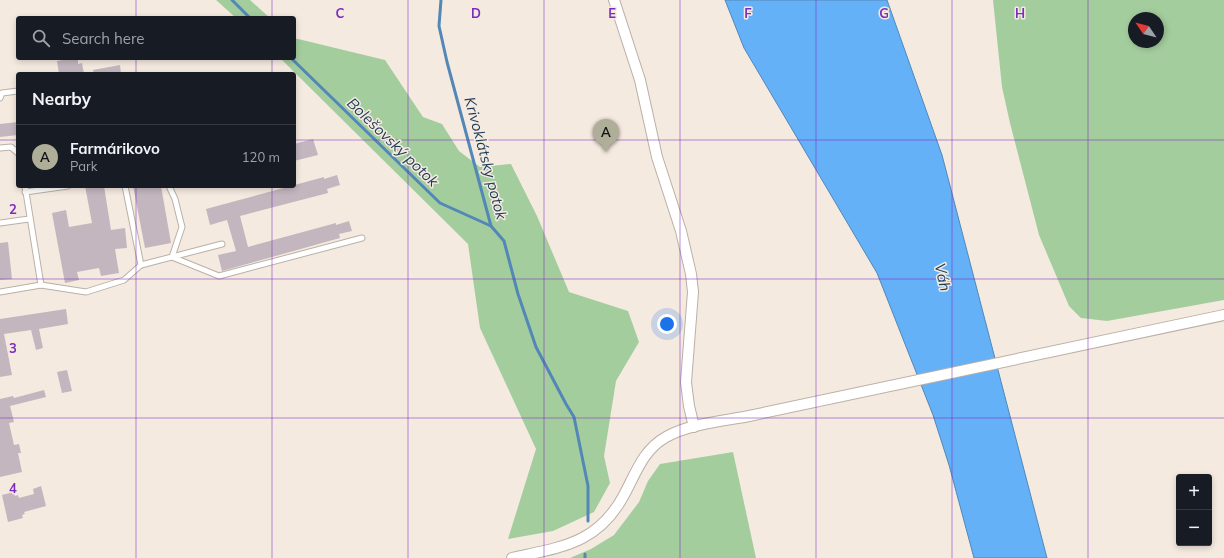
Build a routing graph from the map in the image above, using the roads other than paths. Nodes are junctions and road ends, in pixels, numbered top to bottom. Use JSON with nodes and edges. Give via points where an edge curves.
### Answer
{"nodes":[{"id":1,"x":614,"y":0,"type":"edge"},
{"id":2,"x":16,"y":91,"type":"edge"},
{"id":3,"x":0,"y":98,"type":"edge"},
{"id":4,"x":0,"y":148,"type":"edge"},
{"id":5,"x":16,"y":151,"type":"edge"},
{"id":6,"x":39,"y":188,"type":"edge"},
{"id":7,"x":125,"y":188,"type":"edge"},
{"id":8,"x":170,"y":188,"type":"edge"},
{"id":9,"x":25,"y":189,"type":"edge"},
{"id":10,"x":29,"y":219,"type":"junction"},
{"id":11,"x":0,"y":223,"type":"edge"},
{"id":12,"x":362,"y":238,"type":"dead end"},
{"id":13,"x":222,"y":244,"type":"dead end"},
{"id":14,"x":172,"y":257,"type":"junction"},
{"id":15,"x":141,"y":265,"type":"junction"},
{"id":16,"x":41,"y":285,"type":"junction"},
{"id":17,"x":0,"y":292,"type":"edge"},
{"id":18,"x":1224,"y":315,"type":"edge"},
{"id":19,"x":694,"y":427,"type":"junction"},
{"id":20,"x":512,"y":558,"type":"edge"}],
"edges":[{"from":1,"to":19,"type":"street","via":[[640,80],[658,157],[692,274],[686,382]]},
{"from":2,"to":3,"type":"lane","via":[[2,93]]},
{"from":4,"to":5,"type":"lane","via":[[11,147]]},
{"from":6,"to":9,"type":"lane"},
{"from":7,"to":15,"type":"lane"},
{"from":8,"to":14,"type":"lane","via":[[182,227]]},
{"from":9,"to":10,"type":"lane"},
{"from":10,"to":11,"type":"lane"},
{"from":10,"to":16,"type":"lane"},
{"from":12,"to":14,"type":"lane","via":[[219,276]]},
{"from":13,"to":14,"type":"lane"},
{"from":14,"to":15,"type":"lane"},
{"from":15,"to":16,"type":"lane","via":[[124,280],[86,292]]},
{"from":16,"to":17,"type":"lane"},
{"from":18,"to":19,"type":"street"},
{"from":19,"to":20,"type":"street","via":[[665,437],[651,449],[638,465],[616,509],[598,529],[574,543]]}]}
